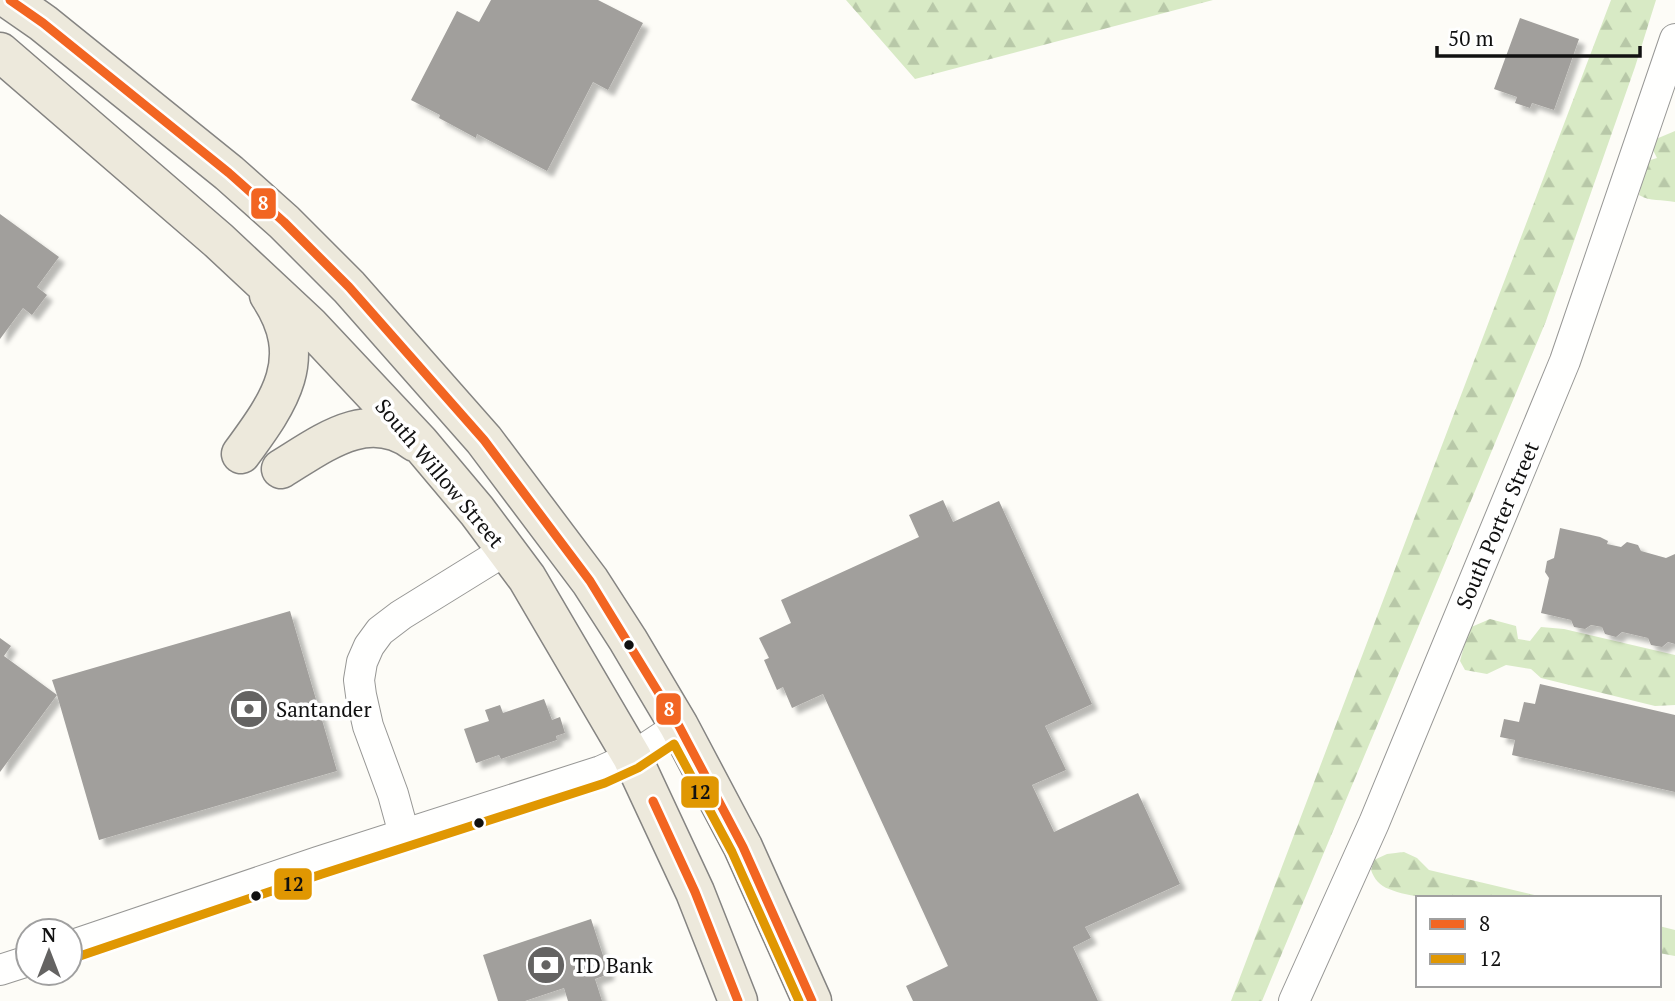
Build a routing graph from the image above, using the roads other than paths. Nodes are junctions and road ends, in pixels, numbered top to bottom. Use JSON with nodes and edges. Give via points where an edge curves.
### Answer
{"nodes":[{"id":1,"x":9,"y":0,"type":"edge"},
{"id":2,"x":1675,"y":39,"type":"edge"},
{"id":3,"x":0,"y":52,"type":"edge"},
{"id":4,"x":256,"y":275,"type":"junction"},
{"id":5,"x":425,"y":449,"type":"junction"},
{"id":6,"x":241,"y":454,"type":"dead end"},
{"id":7,"x":281,"y":469,"type":"dead end"},
{"id":8,"x":506,"y":550,"type":"junction"},
{"id":9,"x":679,"y":726,"type":"junction"},
{"id":10,"x":632,"y":757,"type":"junction"},
{"id":11,"x":404,"y":834,"type":"junction"},
{"id":12,"x":84,"y":941,"type":"edge"},
{"id":13,"x":738,"y":1001,"type":"edge"},
{"id":14,"x":812,"y":1001,"type":"edge"},
{"id":15,"x":1294,"y":1001,"type":"edge"}],
"edges":[{"from":1,"to":9,"type":"main road","via":[[229,173],[349,287],[532,501],[590,581]]},
{"from":2,"to":15,"type":"street","name":"South Porter Street","via":[[1565,361],[1374,823]]},
{"from":3,"to":4,"type":"main road","name":"South Willow Street"},
{"from":4,"to":5,"type":"main road","name":"South Willow Street"},
{"from":4,"to":6,"type":"main road","via":[[279,310],[290,357],[278,401]]},
{"from":5,"to":7,"type":"main road","via":[[393,430],[361,428]]},
{"from":5,"to":8,"type":"main road","name":"South Willow Street"},
{"from":8,"to":10,"type":"main road","name":"South Willow Street","via":[[566,640]]},
{"from":8,"to":11,"type":"street","via":[[380,631],[362,662],[360,695]]},
{"from":9,"to":10,"type":"street"},
{"from":9,"to":14,"type":"main road","via":[[743,847]]},
{"from":10,"to":11,"type":"street"},
{"from":10,"to":13,"type":"main road","name":"South Willow Street","via":[[695,892]]},
{"from":11,"to":12,"type":"street"}]}
